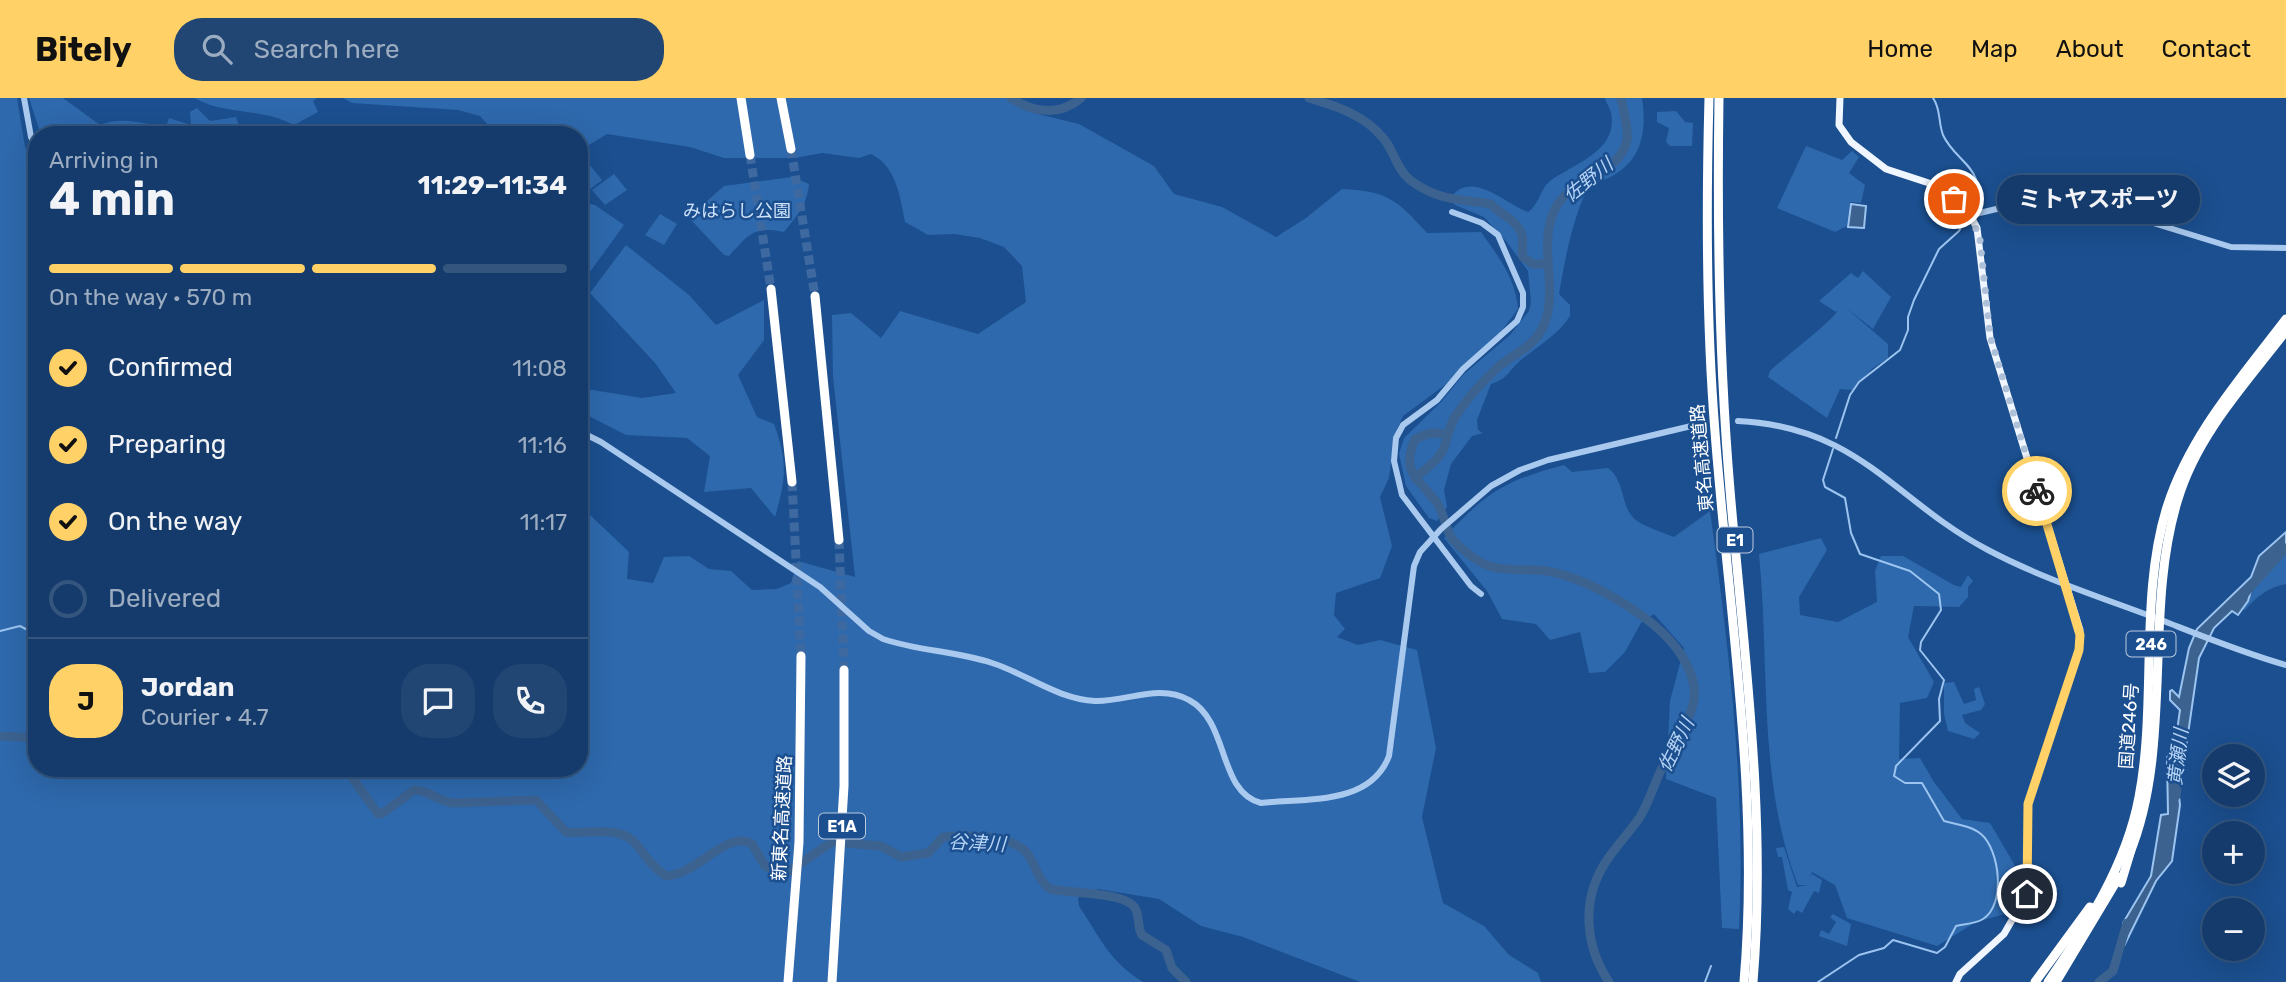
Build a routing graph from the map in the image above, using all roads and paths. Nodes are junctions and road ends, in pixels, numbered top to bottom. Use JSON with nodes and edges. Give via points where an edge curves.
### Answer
{"nodes":[{"id":1,"x":24,"y":98,"type":"edge"},
{"id":2,"x":741,"y":98,"type":"edge"},
{"id":3,"x":781,"y":98,"type":"edge"},
{"id":4,"x":1709,"y":98,"type":"edge"},
{"id":5,"x":1720,"y":98,"type":"edge"},
{"id":6,"x":1840,"y":98,"type":"edge"},
{"id":7,"x":29,"y":126,"type":"edge"},
{"id":8,"x":791,"y":149,"type":"tunnel mouth"},
{"id":9,"x":750,"y":155,"type":"tunnel mouth"},
{"id":10,"x":1452,"y":212,"type":"dead end"},
{"id":11,"x":1971,"y":215,"type":"junction"},
{"id":12,"x":2286,"y":248,"type":"edge"},
{"id":13,"x":771,"y":289,"type":"tunnel mouth"},
{"id":14,"x":815,"y":296,"type":"tunnel mouth"},
{"id":15,"x":2286,"y":319,"type":"edge"},
{"id":16,"x":2286,"y":331,"type":"edge"},
{"id":17,"x":1738,"y":421,"type":"dead end"},
{"id":18,"x":1704,"y":423,"type":"dead end"},
{"id":19,"x":588,"y":436,"type":"edge"},
{"id":20,"x":792,"y":482,"type":"tunnel mouth"},
{"id":21,"x":1434,"y":536,"type":"junction"},
{"id":22,"x":839,"y":540,"type":"tunnel mouth"},
{"id":23,"x":2067,"y":586,"type":"junction"},
{"id":24,"x":1481,"y":594,"type":"dead end"},
{"id":25,"x":2157,"y":618,"type":"junction"},
{"id":26,"x":801,"y":656,"type":"tunnel mouth"},
{"id":27,"x":2286,"y":664,"type":"edge"},
{"id":28,"x":844,"y":670,"type":"tunnel mouth"},
{"id":29,"x":2132,"y":848,"type":"junction"},
{"id":30,"x":2105,"y":891,"type":"junction"},
{"id":31,"x":788,"y":982,"type":"edge"},
{"id":32,"x":832,"y":982,"type":"edge"},
{"id":33,"x":1744,"y":982,"type":"edge"},
{"id":34,"x":1753,"y":982,"type":"edge"},
{"id":35,"x":1956,"y":982,"type":"edge"},
{"id":36,"x":2035,"y":982,"type":"edge"},
{"id":37,"x":2048,"y":982,"type":"edge"},
{"id":38,"x":2056,"y":982,"type":"edge"},
{"id":39,"x":2063,"y":982,"type":"edge"}],
"edges":[{"from":1,"to":7,"type":"street"},
{"from":2,"to":9,"type":"highway"},
{"from":3,"to":8,"type":"highway"},
{"from":4,"to":33,"type":"highway","name":"東名高速道路","number":"E1","via":[[1707,245],[1712,386],[1749,814]]},
{"from":5,"to":34,"type":"highway","name":"東名高速道路","number":"E1","via":[[1718,257],[1724,390],[1758,808]]},
{"from":6,"to":11,"type":"main road","via":[[1839,125],[1852,142],[1886,169],[1941,187]]},
{"from":10,"to":21,"type":"street","via":[[1482,223],[1497,235],[1523,293],[1523,307],[1517,321],[1463,369],[1437,400],[1403,425],[1396,438],[1398,488]]},
{"from":11,"to":12,"type":"street","via":[[2005,207],[2124,214],[2231,247]]},
{"from":11,"to":23,"type":"main road","via":[[1980,240],[1990,336]]},
{"from":13,"to":20,"type":"highway"},
{"from":14,"to":22,"type":"highway"},
{"from":15,"to":25,"type":"highway","name":"国道246号","number":"246","via":[[2203,430],[2179,474],[2159,540]]},
{"from":16,"to":25,"type":"highway","name":"国道246号","number":"246","via":[[2212,428],[2186,476],[2168,539]]},
{"from":17,"to":23,"type":"street","via":[[1784,426],[1837,444],[1977,544]]},
{"from":18,"to":21,"type":"street","via":[[1535,464],[1491,486]]},
{"from":19,"to":21,"type":"street","via":[[820,587],[883,639],[988,662],[1075,699],[1099,701],[1163,693],[1188,699],[1213,722],[1238,789],[1261,803],[1346,794],[1372,783],[1389,756],[1414,566]]},
{"from":21,"to":24,"type":"street"},
{"from":23,"to":25,"type":"street"},
{"from":23,"to":35,"type":"main road","via":[[2079,624],[2080,647],[2028,804],[2027,894],[2004,934]]},
{"from":25,"to":27,"type":"street"},
{"from":25,"to":29,"type":"highway","name":"国道246号","number":"246","via":[[2149,773]]},
{"from":25,"to":30,"type":"highway","name":"国道246号","number":"246","via":[[2140,795],[2127,842]]},
{"from":26,"to":31,"type":"highway","name":"新東名高速道路","number":"E1A","via":[[799,842]]},
{"from":28,"to":32,"type":"highway","number":"E1A","via":[[844,786]]},
{"from":29,"to":38,"type":"highway","name":"国道246号","number":"246","via":[[2110,897]]},
{"from":29,"to":39,"type":"highway","via":[[2115,897]]},
{"from":30,"to":36,"type":"highway"},
{"from":30,"to":37,"type":"highway","name":"国道246号","number":"246"}]}
